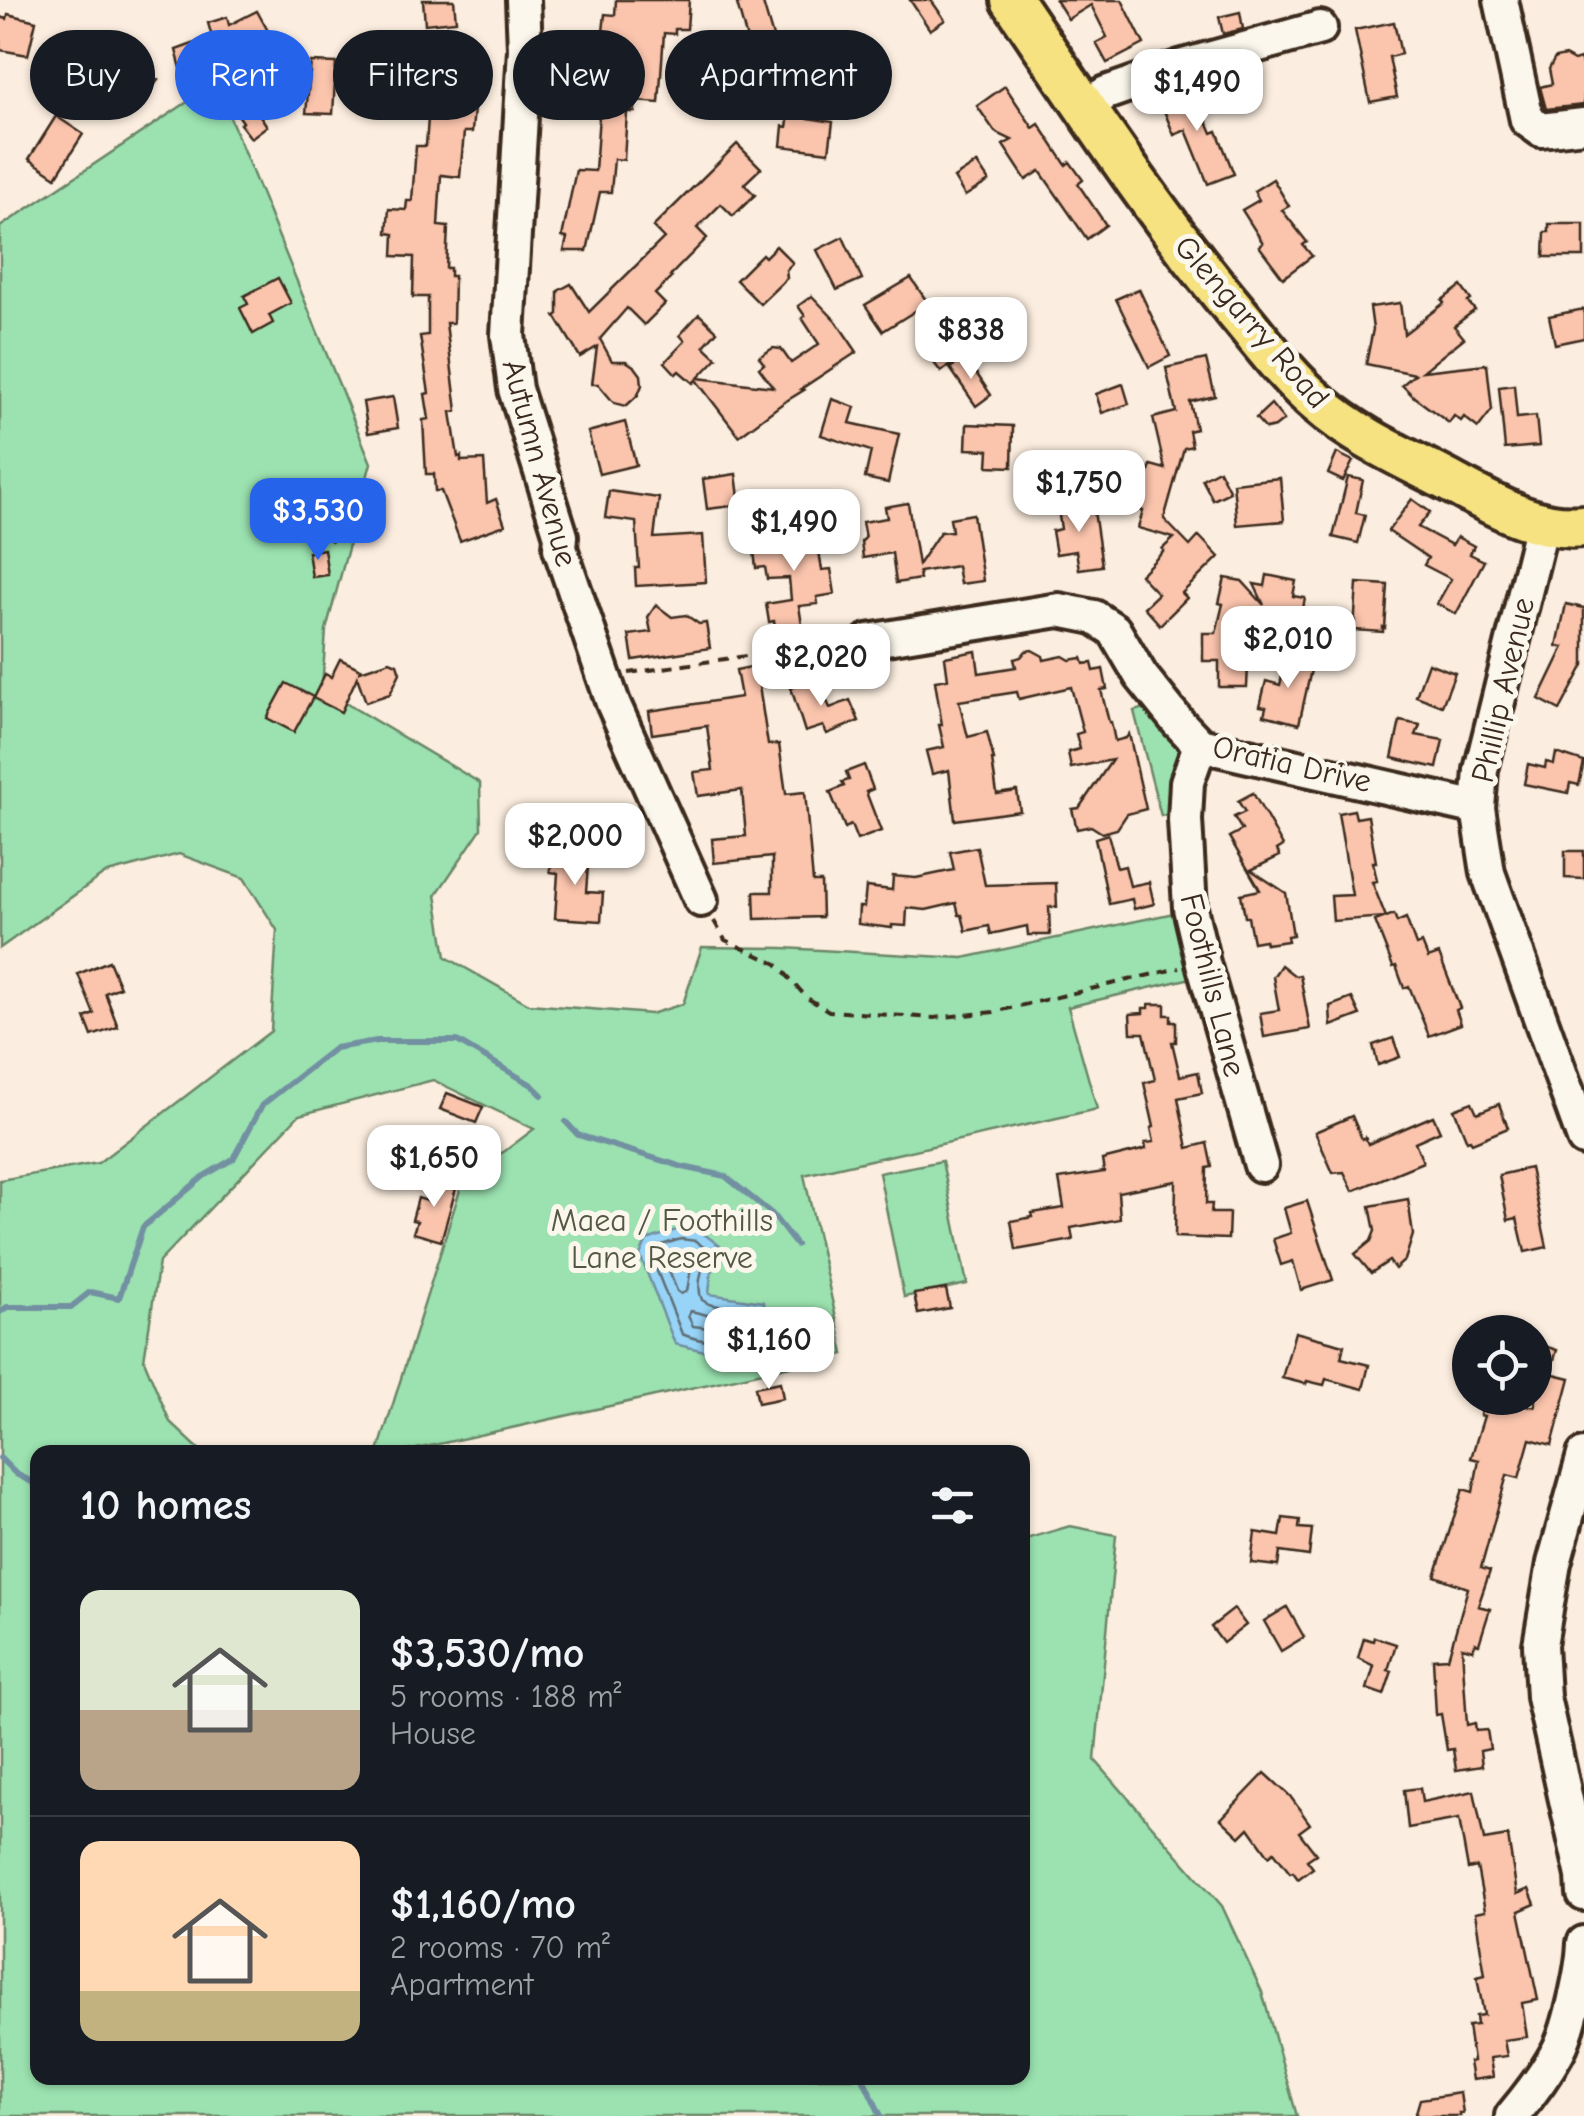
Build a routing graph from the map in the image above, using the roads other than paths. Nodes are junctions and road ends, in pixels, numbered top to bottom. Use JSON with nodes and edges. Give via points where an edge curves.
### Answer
{"nodes":[{"id":1,"x":523,"y":0,"type":"edge"},
{"id":2,"x":1012,"y":0,"type":"edge"},
{"id":3,"x":1501,"y":0,"type":"edge"},
{"id":4,"x":1320,"y":28,"type":"dead end"},
{"id":5,"x":1085,"y":107,"type":"junction"},
{"id":6,"x":1584,"y":126,"type":"edge"},
{"id":7,"x":1542,"y":524,"type":"junction"},
{"id":8,"x":1584,"y":526,"type":"edge"},
{"id":9,"x":855,"y":641,"type":"road end"},
{"id":10,"x":1200,"y":745,"type":"junction"},
{"id":11,"x":1478,"y":808,"type":"junction"},
{"id":12,"x":701,"y":900,"type":"road end"},
{"id":13,"x":1584,"y":1140,"type":"edge"},
{"id":14,"x":1261,"y":1164,"type":"dead end"},
{"id":15,"x":1584,"y":1455,"type":"edge"},
{"id":16,"x":1584,"y":1894,"type":"edge"},
{"id":17,"x":1584,"y":1944,"type":"edge"},
{"id":18,"x":1512,"y":2116,"type":"edge"}],
"edges":[{"from":1,"to":12,"type":"street","name":"Autumn Avenue","via":[[508,335],[515,389],[603,677]]},
{"from":2,"to":5,"type":"main road","name":"Glengarry Road"},
{"from":3,"to":6,"type":"street","via":[[1527,120],[1540,130]]},
{"from":4,"to":5,"type":"street","via":[[1180,67]]},
{"from":5,"to":7,"type":"main road","name":"Glengarry Road","via":[[1201,270],[1316,402],[1381,446]]},
{"from":7,"to":8,"type":"main road","name":"Glengarry Road"},
{"from":7,"to":11,"type":"street","name":"Phillip Avenue"},
{"from":9,"to":10,"type":"street","name":"Oratia Drive","via":[[1059,610],[1094,617],[1114,630],[1142,676]]},
{"from":10,"to":11,"type":"street","name":"Oratia Drive"},
{"from":10,"to":14,"type":"street","name":"Foothills Lane","via":[[1184,820],[1190,908]]},
{"from":11,"to":13,"type":"street","name":"Phillip Avenue","via":[[1488,873]]},
{"from":15,"to":16,"type":"street","via":[[1540,1646],[1542,1697]]},
{"from":17,"to":18,"type":"street","via":[[1560,2047]]}]}
